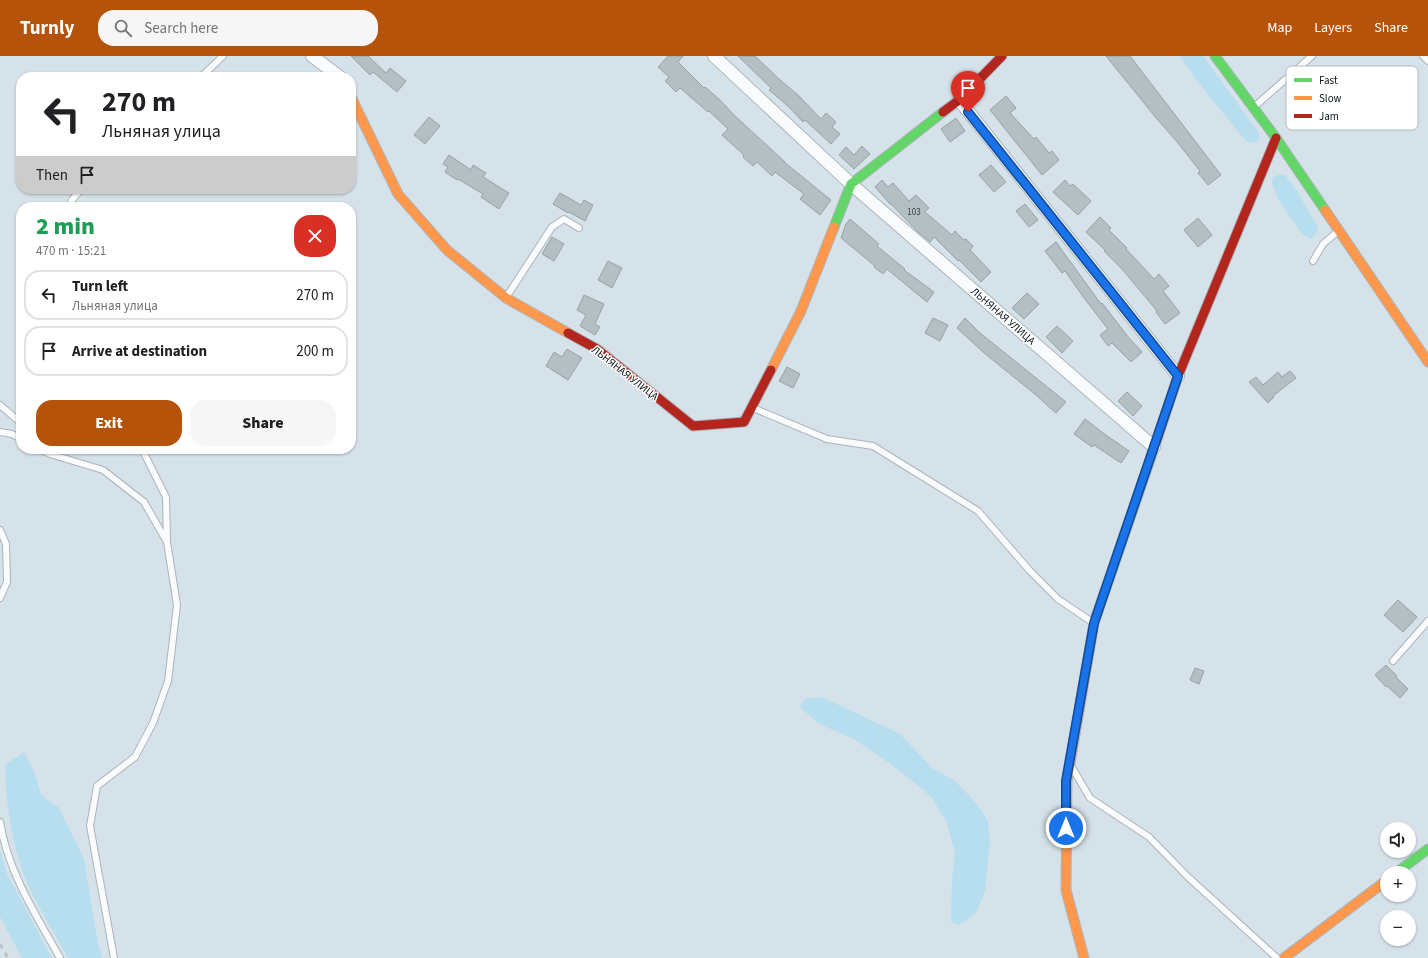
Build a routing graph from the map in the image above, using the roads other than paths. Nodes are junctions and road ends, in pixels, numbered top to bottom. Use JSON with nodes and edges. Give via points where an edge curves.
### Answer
{"nodes":[{"id":1,"x":223,"y":56,"type":"edge"},
{"id":2,"x":312,"y":56,"type":"edge"},
{"id":3,"x":714,"y":56,"type":"edge"},
{"id":4,"x":1002,"y":56,"type":"edge"},
{"id":5,"x":1312,"y":56,"type":"edge"},
{"id":6,"x":1423,"y":56,"type":"edge"},
{"id":7,"x":1217,"y":57,"type":"edge"},
{"id":8,"x":1428,"y":61,"type":"edge"},
{"id":9,"x":1301,"y":66,"type":"edge"},
{"id":10,"x":206,"y":72,"type":"edge"},
{"id":11,"x":333,"y":72,"type":"edge"},
{"id":12,"x":1286,"y":79,"type":"edge"},
{"id":13,"x":959,"y":100,"type":"junction"},
{"id":14,"x":356,"y":107,"type":"edge"},
{"id":15,"x":1254,"y":107,"type":"junction"},
{"id":16,"x":1276,"y":138,"type":"junction"},
{"id":17,"x":851,"y":184,"type":"junction"},
{"id":18,"x":579,"y":228,"type":"dead end"},
{"id":19,"x":1338,"y":230,"type":"junction"},
{"id":20,"x":1313,"y":262,"type":"dead end"},
{"id":21,"x":506,"y":298,"type":"junction"},
{"id":22,"x":1428,"y":362,"type":"edge"},
{"id":23,"x":1178,"y":376,"type":"junction"},
{"id":24,"x":0,"y":405,"type":"edge"},
{"id":25,"x":751,"y":408,"type":"junction"},
{"id":26,"x":16,"y":419,"type":"edge"},
{"id":27,"x":0,"y":432,"type":"edge"},
{"id":28,"x":16,"y":436,"type":"edge"},
{"id":29,"x":1154,"y":447,"type":"junction"},
{"id":30,"x":50,"y":454,"type":"edge"},
{"id":31,"x":144,"y":454,"type":"edge"},
{"id":32,"x":0,"y":530,"type":"edge"},
{"id":33,"x":167,"y":542,"type":"junction"},
{"id":34,"x":0,"y":598,"type":"edge"},
{"id":35,"x":1428,"y":621,"type":"edge"},
{"id":36,"x":1094,"y":623,"type":"junction"},
{"id":37,"x":1393,"y":661,"type":"dead end"},
{"id":38,"x":1069,"y":763,"type":"junction"},
{"id":39,"x":0,"y":822,"type":"edge"},
{"id":40,"x":1428,"y":849,"type":"edge"},
{"id":41,"x":1405,"y":866,"type":"edge"},
{"id":42,"x":1380,"y":885,"type":"edge"},
{"id":43,"x":60,"y":958,"type":"edge"},
{"id":44,"x":114,"y":958,"type":"edge"},
{"id":45,"x":1084,"y":958,"type":"edge"},
{"id":46,"x":1277,"y":958,"type":"edge"},
{"id":47,"x":1284,"y":958,"type":"edge"}],
"edges":[{"from":1,"to":10,"type":"lane"},
{"from":2,"to":11,"type":"street"},
{"from":3,"to":17,"type":"street","name":"ЛЬНЯНАЯ УЛИЦА"},
{"from":4,"to":13,"type":"street"},
{"from":5,"to":9,"type":"lane"},
{"from":6,"to":8,"type":"lane"},
{"from":7,"to":15,"type":"street"},
{"from":12,"to":15,"type":"lane"},
{"from":13,"to":17,"type":"street"},
{"from":13,"to":23,"type":"street"},
{"from":14,"to":21,"type":"street","name":"ЛЬНЯНАЯ УЛИЦА","via":[[398,194],[447,250]]},
{"from":15,"to":16,"type":"street"},
{"from":16,"to":19,"type":"street"},
{"from":16,"to":23,"type":"street"},
{"from":17,"to":25,"type":"street","name":"ЛЬНЯНАЯ УЛИЦА","via":[[801,311]]},
{"from":17,"to":29,"type":"street","name":"ЛЬНЯНАЯ УЛИЦА"},
{"from":18,"to":21,"type":"lane","via":[[564,219],[552,227]]},
{"from":19,"to":20,"type":"lane","via":[[1323,244]]},
{"from":19,"to":22,"type":"street"},
{"from":21,"to":25,"type":"street","name":"ЛЬНЯНАЯ УЛИЦА","via":[[597,349],[692,426],[744,422]]},
{"from":23,"to":29,"type":"street"},
{"from":24,"to":26,"type":"lane"},
{"from":25,"to":36,"type":"lane","via":[[827,439],[873,446],[978,511],[1058,599]]},
{"from":27,"to":28,"type":"lane"},
{"from":29,"to":36,"type":"street"},
{"from":30,"to":33,"type":"lane","via":[[103,470],[144,502]]},
{"from":31,"to":33,"type":"lane","via":[[166,497]]},
{"from":32,"to":34,"type":"lane","via":[[6,544],[8,582]]},
{"from":33,"to":44,"type":"lane","via":[[178,605],[168,681],[153,722],[135,757],[97,786],[90,826]]},
{"from":35,"to":37,"type":"lane"},
{"from":36,"to":38,"type":"street"},
{"from":38,"to":45,"type":"street","via":[[1066,781],[1066,890]]},
{"from":38,"to":46,"type":"lane","via":[[1090,798],[1149,837]]},
{"from":39,"to":43,"type":"lane","via":[[3,842],[19,883]]},
{"from":40,"to":41,"type":"street"},
{"from":42,"to":47,"type":"street"}]}
